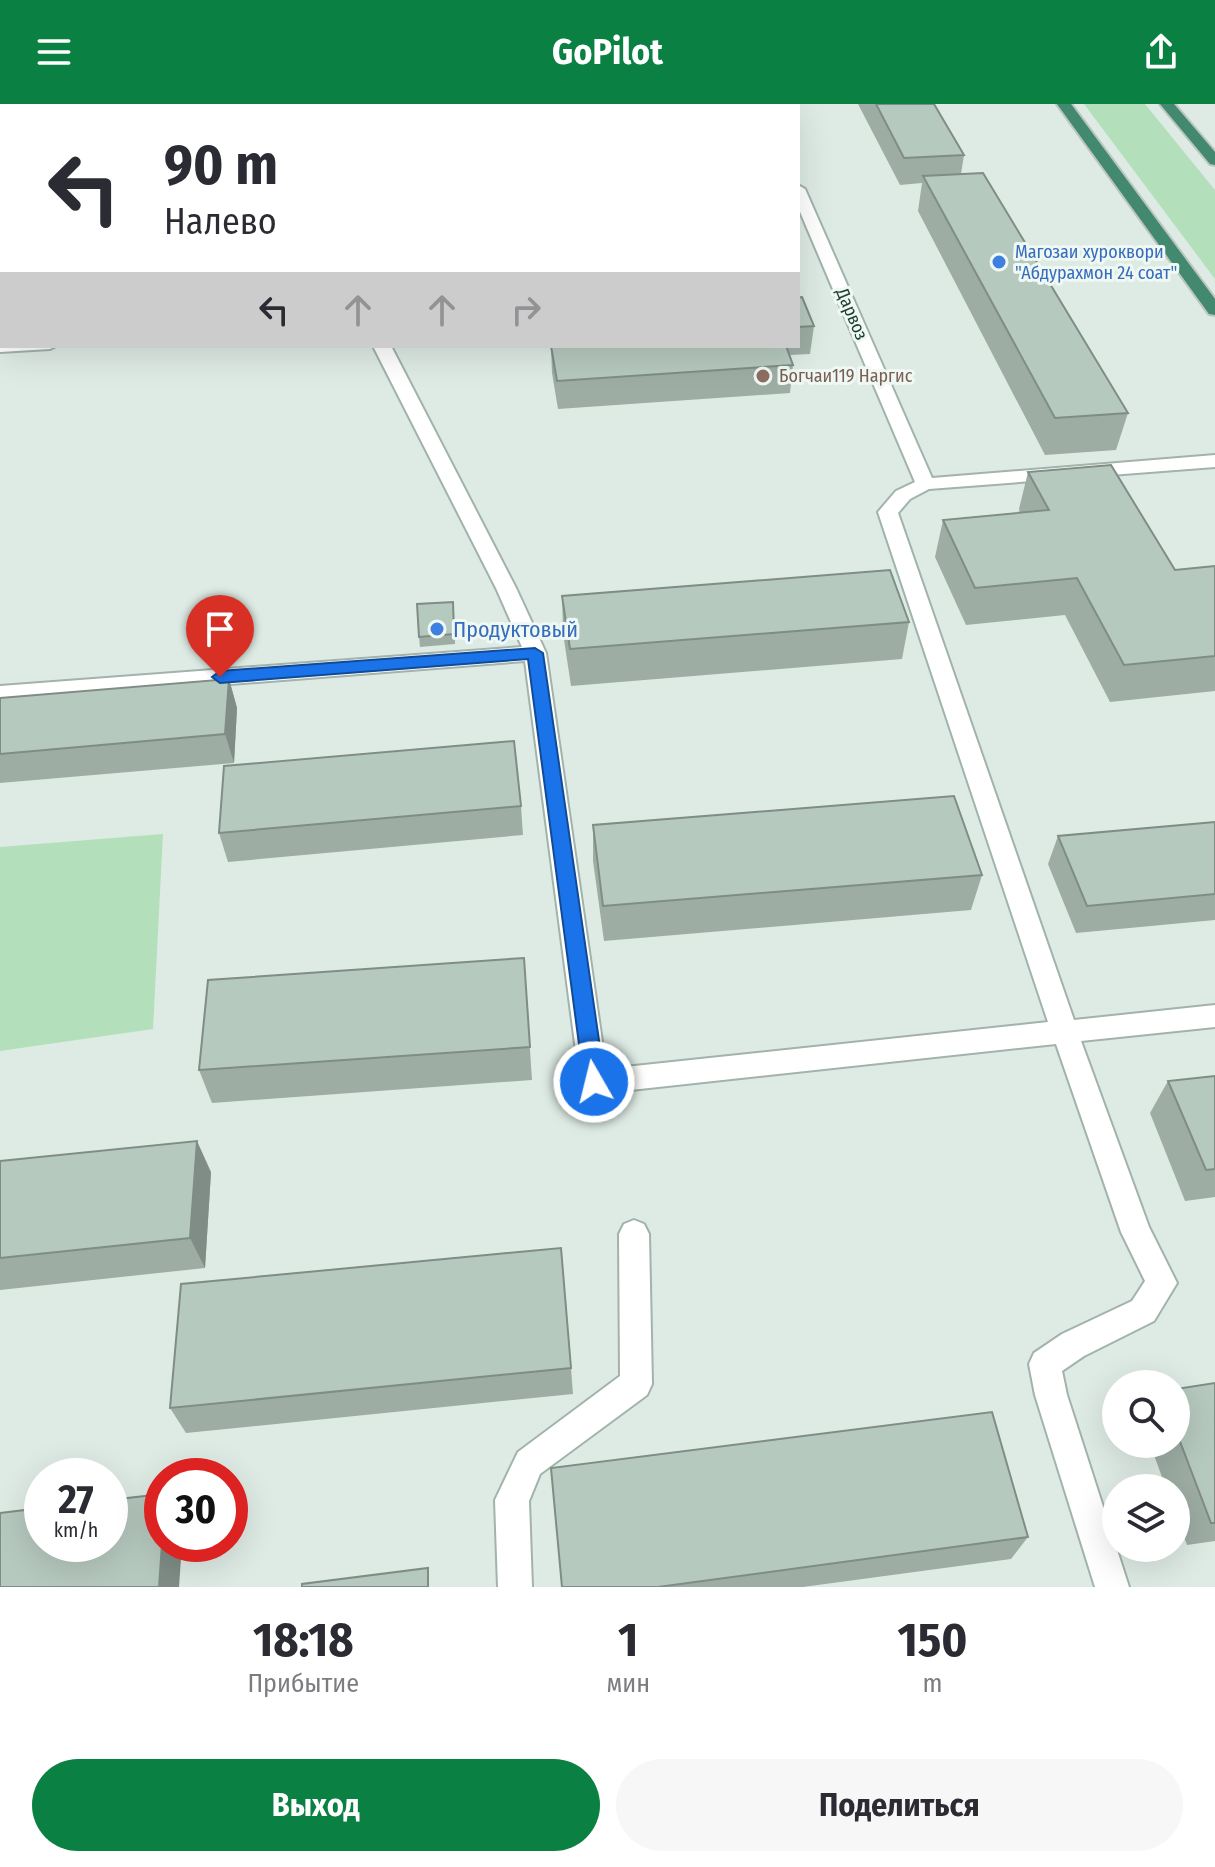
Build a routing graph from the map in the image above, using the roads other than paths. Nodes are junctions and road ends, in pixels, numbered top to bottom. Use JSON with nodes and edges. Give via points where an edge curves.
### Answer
{"nodes":[{"id":1,"x":1064,"y":104,"type":"edge"},
{"id":2,"x":1167,"y":104,"type":"edge"},
{"id":3,"x":1215,"y":161,"type":"edge"},
{"id":4,"x":800,"y":194,"type":"edge"},
{"id":5,"x":1215,"y":310,"type":"edge"},
{"id":6,"x":383,"y":348,"type":"edge"},
{"id":7,"x":1215,"y":461,"type":"edge"},
{"id":8,"x":925,"y":484,"type":"junction"},
{"id":9,"x":535,"y":653,"type":"junction"},
{"id":10,"x":0,"y":694,"type":"edge"},
{"id":11,"x":1215,"y":1016,"type":"edge"},
{"id":12,"x":1065,"y":1033,"type":"junction"},
{"id":13,"x":634,"y":1234,"type":"dead end"},
{"id":14,"x":515,"y":1587,"type":"edge"},
{"id":15,"x":1112,"y":1587,"type":"edge"}],
"edges":[{"from":1,"to":5,"type":"highway"},
{"from":2,"to":3,"type":"highway"},
{"from":4,"to":8,"type":"street","name":"Дарвоз"},
{"from":6,"to":9,"type":"street"},
{"from":7,"to":8,"type":"street"},
{"from":8,"to":12,"type":"street","via":[[903,495],[888,512]]},
{"from":9,"to":10,"type":"street"},
{"from":9,"to":12,"type":"street","via":[[594,1082]]},
{"from":11,"to":12,"type":"street"},
{"from":12,"to":15,"type":"street","via":[[1136,1232],[1162,1283],[1143,1311],[1045,1364]]},
{"from":13,"to":14,"type":"street","via":[[636,1384],[529,1463],[512,1500]]}]}
